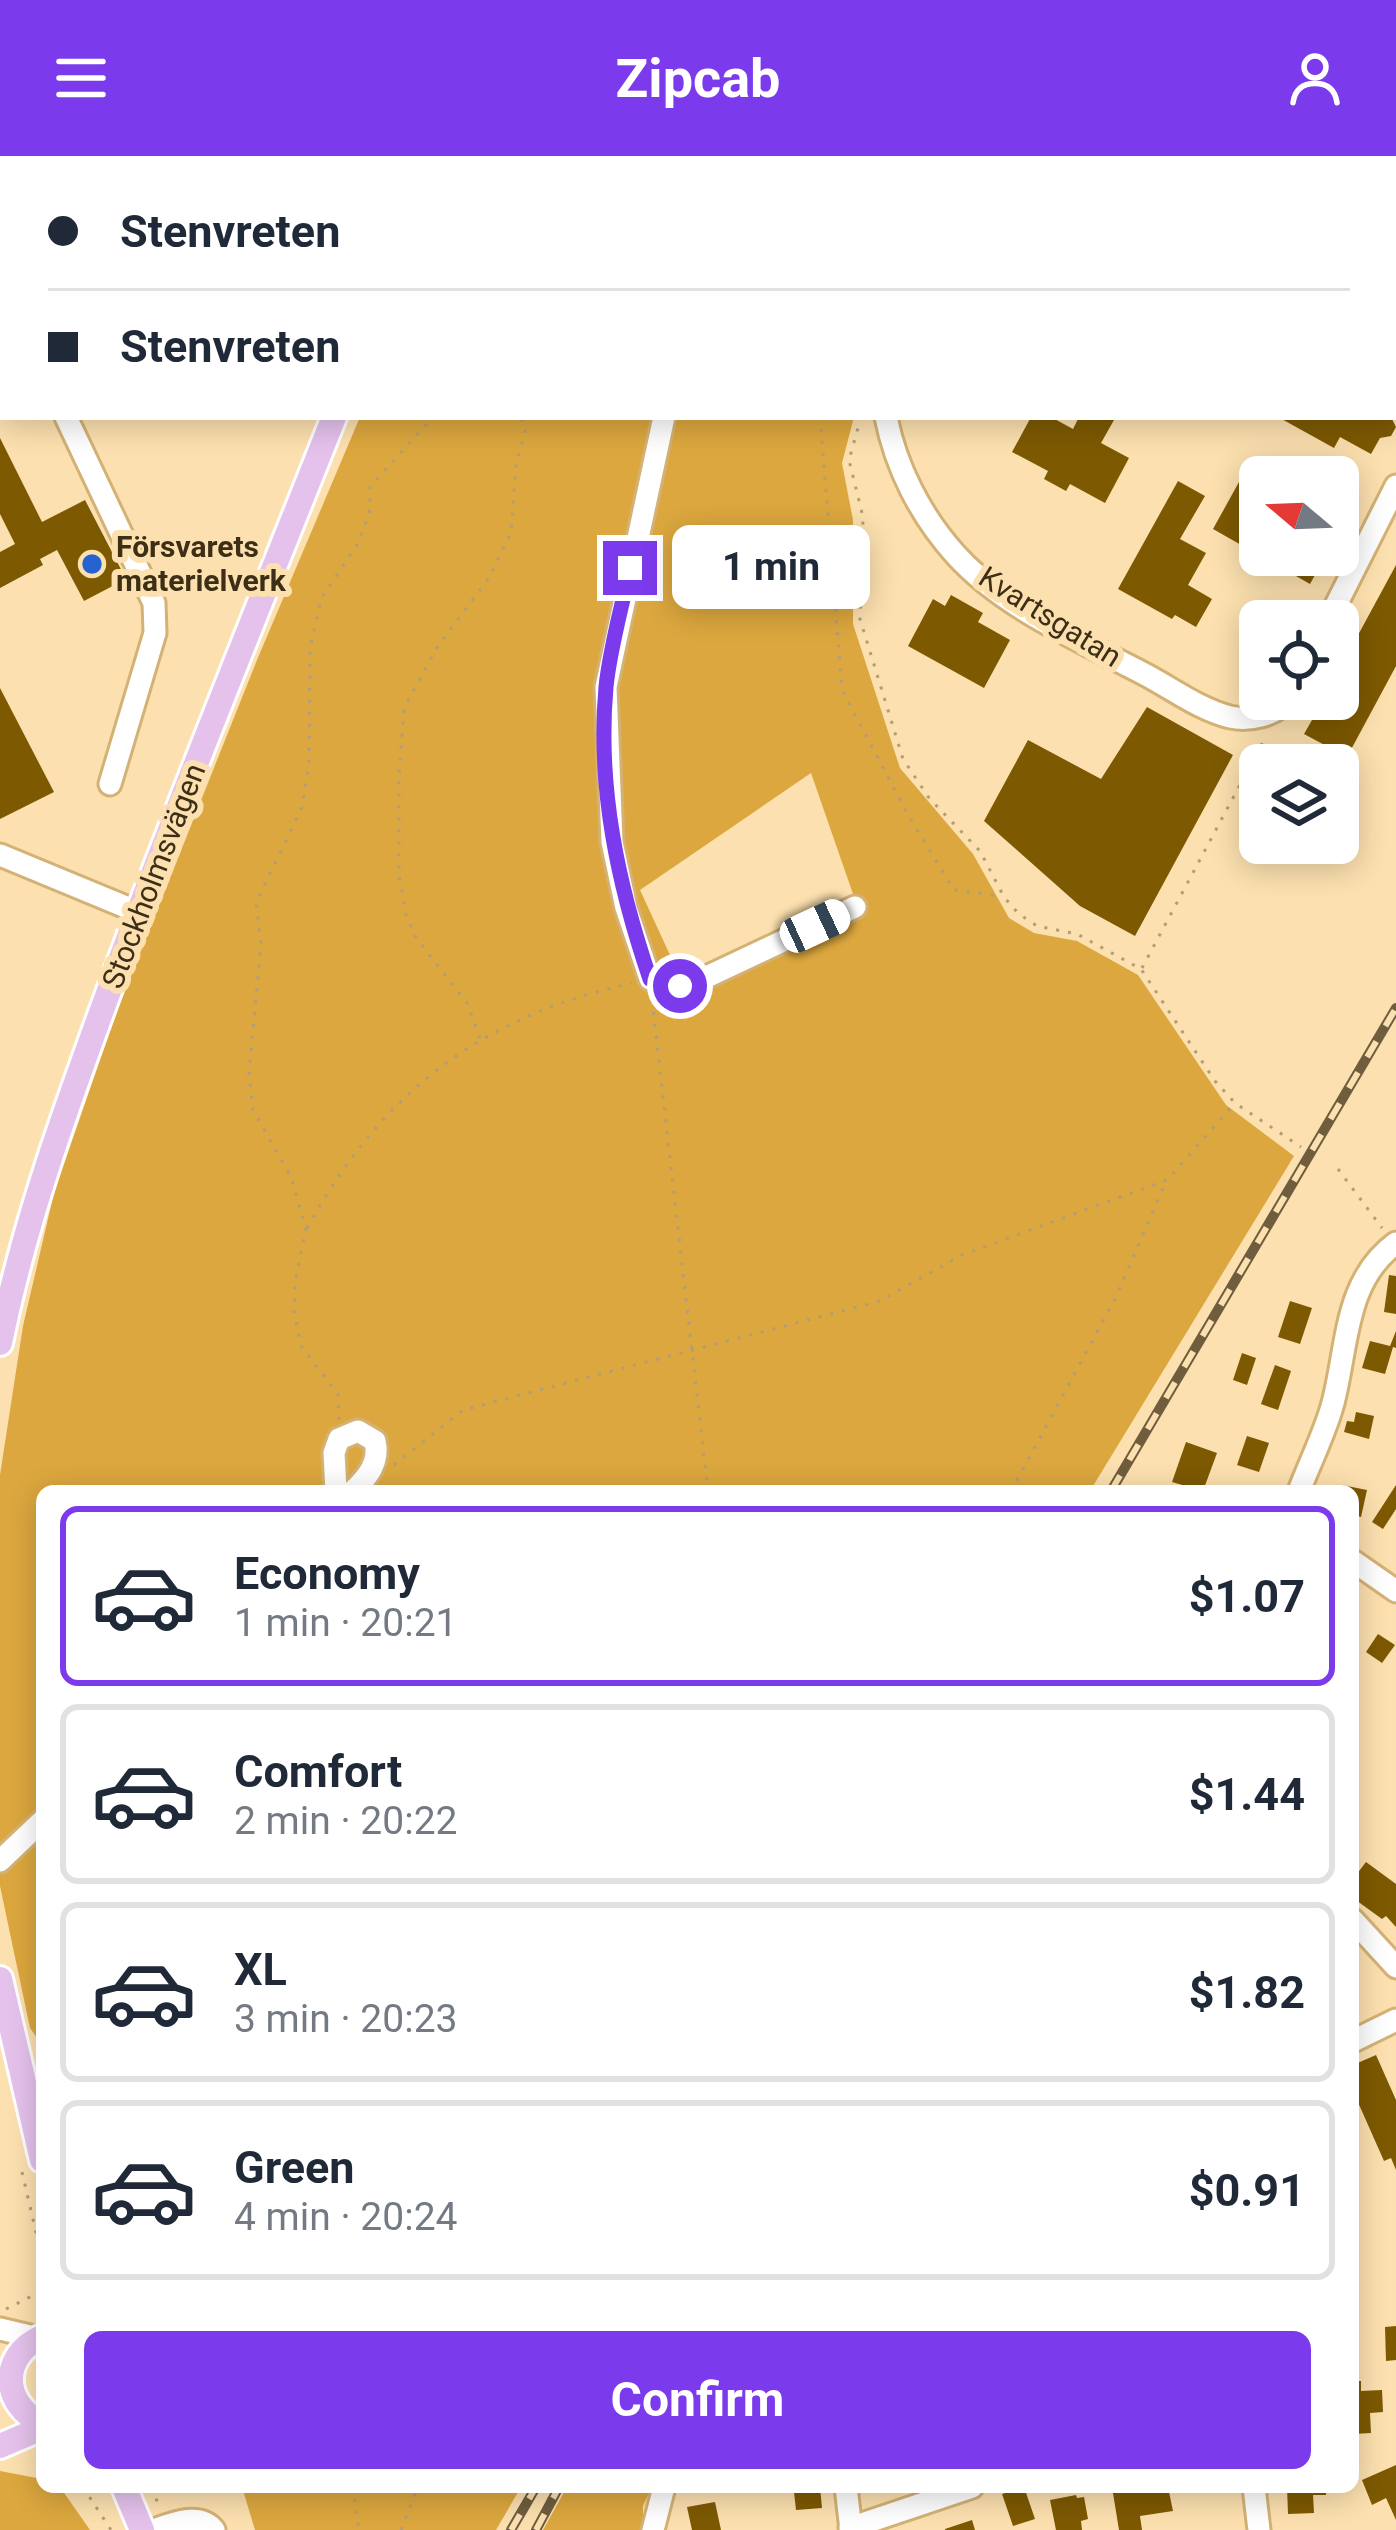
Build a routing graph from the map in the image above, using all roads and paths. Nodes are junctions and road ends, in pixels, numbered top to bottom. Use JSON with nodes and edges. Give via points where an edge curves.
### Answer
{"nodes":[{"id":1,"x":67,"y":420,"type":"edge"},
{"id":2,"x":333,"y":420,"type":"edge"},
{"id":3,"x":431,"y":420,"type":"edge"},
{"id":4,"x":522,"y":420,"type":"edge"},
{"id":5,"x":663,"y":420,"type":"edge"},
{"id":6,"x":820,"y":420,"type":"edge"},
{"id":7,"x":860,"y":420,"type":"edge"},
{"id":8,"x":887,"y":420,"type":"edge"},
{"id":9,"x":1396,"y":486,"type":"edge"},
{"id":10,"x":1339,"y":600,"type":"edge"},
{"id":11,"x":1239,"y":718,"type":"edge"},
{"id":12,"x":1275,"y":720,"type":"edge"},
{"id":13,"x":110,"y":784,"type":"dead end"},
{"id":14,"x":0,"y":855,"type":"edge"},
{"id":15,"x":1004,"y":897,"type":"junction"},
{"id":16,"x":855,"y":907,"type":"dead end"},
{"id":17,"x":138,"y":912,"type":"junction"},
{"id":18,"x":1141,"y":970,"type":"junction"},
{"id":19,"x":650,"y":979,"type":"junction"},
{"id":20,"x":481,"y":1041,"type":"junction"},
{"id":21,"x":1235,"y":1103,"type":"junction"},
{"id":22,"x":1301,"y":1147,"type":"dead end"},
{"id":23,"x":1338,"y":1169,"type":"dead end"},
{"id":24,"x":1167,"y":1180,"type":"junction"},
{"id":25,"x":306,"y":1229,"type":"junction"},
{"id":26,"x":1395,"y":1244,"type":"edge"},
{"id":27,"x":0,"y":1343,"type":"edge"},
{"id":28,"x":694,"y":1348,"type":"junction"},
{"id":29,"x":339,"y":1439,"type":"junction"},
{"id":30,"x":395,"y":1465,"type":"dead end"},
{"id":31,"x":336,"y":1485,"type":"edge"},
{"id":32,"x":357,"y":1485,"type":"edge"},
{"id":33,"x":707,"y":1485,"type":"edge"},
{"id":34,"x":1014,"y":1485,"type":"edge"},
{"id":35,"x":1301,"y":1485,"type":"edge"},
{"id":36,"x":1359,"y":1565,"type":"edge"},
{"id":37,"x":1396,"y":1591,"type":"edge"},
{"id":38,"x":36,"y":1827,"type":"edge"},
{"id":39,"x":0,"y":1861,"type":"edge"},
{"id":40,"x":1359,"y":1926,"type":"edge"},
{"id":41,"x":1396,"y":1966,"type":"edge"},
{"id":42,"x":0,"y":1978,"type":"edge"},
{"id":43,"x":1396,"y":2020,"type":"edge"},
{"id":44,"x":1359,"y":2038,"type":"edge"},
{"id":45,"x":36,"y":2134,"type":"edge"},
{"id":46,"x":36,"y":2294,"type":"edge"},
{"id":47,"x":0,"y":2313,"type":"edge"},
{"id":48,"x":0,"y":2330,"type":"edge"},
{"id":49,"x":36,"y":2337,"type":"edge"},
{"id":50,"x":36,"y":2340,"type":"edge"},
{"id":51,"x":5,"y":2382,"type":"edge"},
{"id":52,"x":36,"y":2421,"type":"edge"},
{"id":53,"x":36,"y":2429,"type":"edge"},
{"id":54,"x":0,"y":2446,"type":"edge"},
{"id":55,"x":87,"y":2493,"type":"edge"},
{"id":56,"x":354,"y":2493,"type":"edge"},
{"id":57,"x":416,"y":2493,"type":"edge"},
{"id":58,"x":662,"y":2493,"type":"edge"},
{"id":59,"x":847,"y":2493,"type":"edge"},
{"id":60,"x":954,"y":2493,"type":"edge"},
{"id":61,"x":1255,"y":2493,"type":"edge"},
{"id":62,"x":851,"y":2529,"type":"edge"},
{"id":63,"x":112,"y":2530,"type":"edge"},
{"id":64,"x":154,"y":2530,"type":"edge"},
{"id":65,"x":214,"y":2530,"type":"edge"},
{"id":66,"x":359,"y":2530,"type":"edge"},
{"id":67,"x":401,"y":2530,"type":"edge"},
{"id":68,"x":653,"y":2530,"type":"edge"},
{"id":69,"x":1258,"y":2530,"type":"edge"}],
"edges":[{"from":1,"to":13,"type":"street","via":[[154,603],[155,633]]},
{"from":2,"to":17,"type":"main road","name":"Stockholmsvägen"},
{"from":3,"to":25,"type":"path","via":[[370,487],[359,542],[321,598],[310,649],[302,807],[256,903],[254,1110],[291,1177]]},
{"from":4,"to":20,"type":"path","via":[[511,533],[404,708],[399,776],[406,914],[466,1003]]},
{"from":5,"to":19,"type":"street","via":[[606,687],[612,842]]},
{"from":6,"to":15,"type":"path","via":[[842,690],[954,890]]},
{"from":7,"to":15,"type":"path","via":[[849,460],[863,518],[860,619],[903,759],[980,851]]},
{"from":8,"to":11,"type":"street","name":"Kvartsgatan","via":[[934,527],[984,580],[1078,639]]},
{"from":9,"to":10,"type":"street"},
{"from":12,"to":18,"type":"path"},
{"from":14,"to":17,"type":"street"},
{"from":15,"to":18,"type":"path","via":[[1037,926],[1077,934]]},
{"from":16,"to":19,"type":"street","via":[[696,982]]},
{"from":17,"to":27,"type":"main road","name":"Stockholmsvägen","via":[[46,1167]]},
{"from":18,"to":21,"type":"path"},
{"from":19,"to":20,"type":"path","via":[[507,1024]]},
{"from":19,"to":28,"type":"path"},
{"from":20,"to":25,"type":"path","via":[[404,1095],[341,1170]]},
{"from":21,"to":22,"type":"path"},
{"from":21,"to":24,"type":"path"},
{"from":23,"to":26,"type":"path"},
{"from":24,"to":28,"type":"path","via":[[962,1255],[880,1301]]},
{"from":24,"to":34,"type":"path","via":[[1116,1297]]},
{"from":25,"to":29,"type":"path","via":[[294,1311],[301,1346],[338,1394]]},
{"from":26,"to":35,"type":"street","via":[[1361,1281],[1332,1406]]},
{"from":28,"to":30,"type":"path","via":[[463,1410]]},
{"from":28,"to":33,"type":"path"},
{"from":29,"to":31,"type":"street"},
{"from":29,"to":32,"type":"street","via":[[358,1431],[375,1441],[376,1462]]},
{"from":36,"to":37,"type":"street"},
{"from":38,"to":39,"type":"street"},
{"from":40,"to":41,"type":"street"},
{"from":42,"to":45,"type":"main road"},
{"from":43,"to":44,"type":"street"},
{"from":46,"to":47,"type":"path"},
{"from":48,"to":49,"type":"street"},
{"from":50,"to":51,"type":"main road","via":[[22,2349]]},
{"from":51,"to":52,"type":"main road"},
{"from":53,"to":54,"type":"main road"},
{"from":55,"to":63,"type":"path"},
{"from":56,"to":66,"type":"path"},
{"from":57,"to":67,"type":"path"},
{"from":58,"to":68,"type":"street"},
{"from":59,"to":62,"type":"street"},
{"from":60,"to":62,"type":"street"},
{"from":61,"to":69,"type":"street"},
{"from":64,"to":65,"type":"street","via":[[194,2519]]}]}
